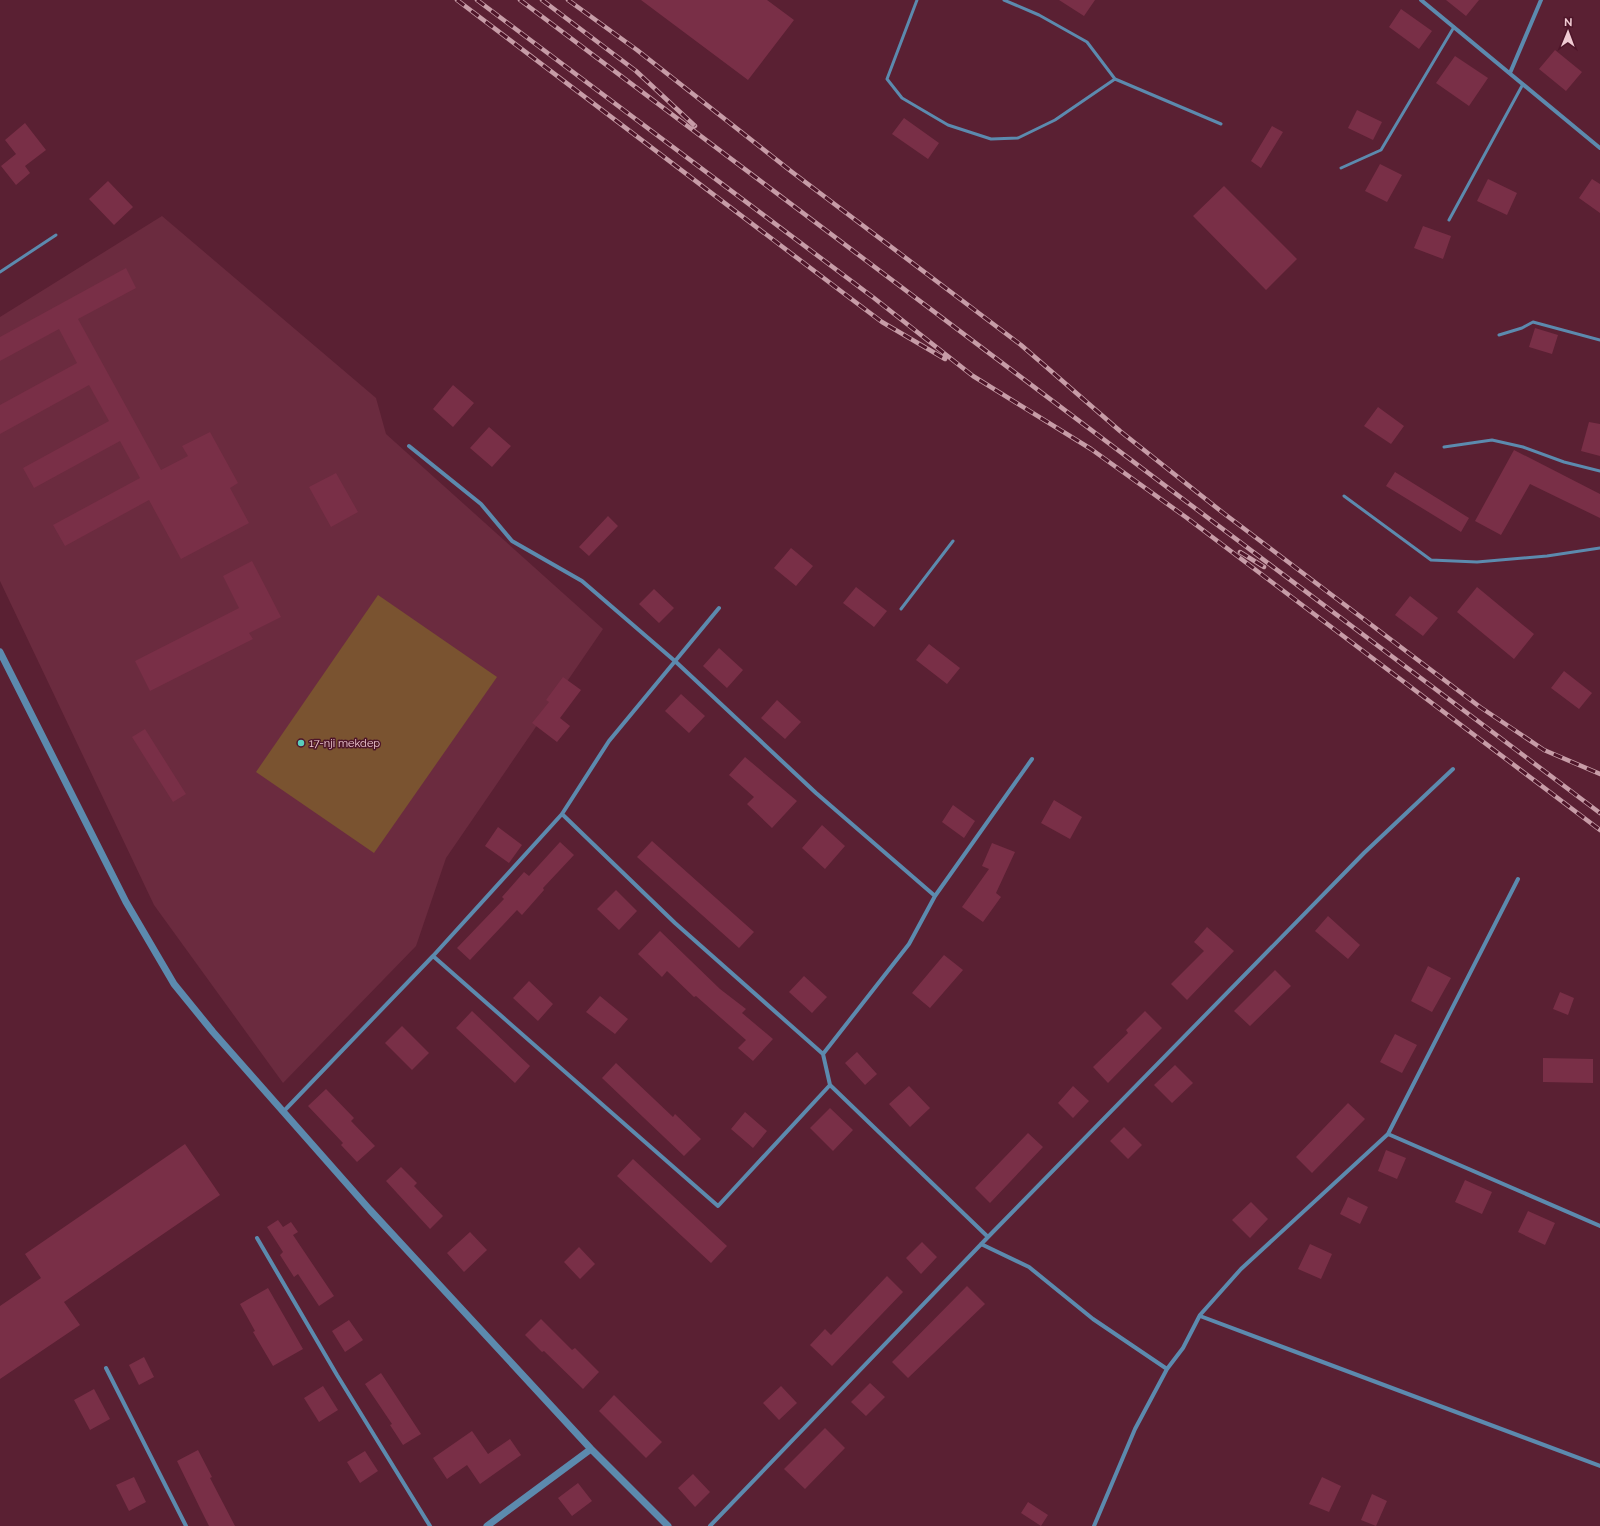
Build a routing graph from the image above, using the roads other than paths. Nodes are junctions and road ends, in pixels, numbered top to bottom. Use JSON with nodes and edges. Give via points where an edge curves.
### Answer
{"nodes":[{"id":1,"x":917,"y":0,"type":"edge"},
{"id":2,"x":1004,"y":0,"type":"edge"},
{"id":3,"x":1421,"y":0,"type":"edge"},
{"id":4,"x":1541,"y":0,"type":"edge"},
{"id":5,"x":1454,"y":27,"type":"junction"},
{"id":6,"x":1510,"y":72,"type":"junction"},
{"id":7,"x":1115,"y":79,"type":"junction"},
{"id":8,"x":1523,"y":84,"type":"junction"},
{"id":9,"x":1221,"y":124,"type":"dead end"},
{"id":10,"x":1600,"y":148,"type":"edge"},
{"id":11,"x":1341,"y":168,"type":"dead end"},
{"id":12,"x":1449,"y":220,"type":"dead end"},
{"id":13,"x":56,"y":235,"type":"dead end"},
{"id":14,"x":0,"y":272,"type":"edge"},
{"id":15,"x":1499,"y":335,"type":"dead end"},
{"id":16,"x":1600,"y":340,"type":"edge"},
{"id":17,"x":409,"y":446,"type":"dead end"},
{"id":18,"x":1444,"y":447,"type":"dead end"},
{"id":19,"x":1600,"y":471,"type":"edge"},
{"id":20,"x":1344,"y":496,"type":"dead end"},
{"id":21,"x":953,"y":541,"type":"dead end"},
{"id":22,"x":1600,"y":548,"type":"edge"},
{"id":23,"x":719,"y":608,"type":"dead end"},
{"id":24,"x":901,"y":609,"type":"dead end"},
{"id":25,"x":0,"y":652,"type":"edge"},
{"id":26,"x":676,"y":662,"type":"junction"},
{"id":27,"x":1032,"y":759,"type":"dead end"},
{"id":28,"x":1453,"y":769,"type":"dead end"},
{"id":29,"x":562,"y":814,"type":"junction"},
{"id":30,"x":1518,"y":879,"type":"dead end"},
{"id":31,"x":935,"y":896,"type":"junction"},
{"id":32,"x":433,"y":956,"type":"junction"},
{"id":33,"x":823,"y":1054,"type":"junction"},
{"id":34,"x":830,"y":1085,"type":"junction"},
{"id":35,"x":282,"y":1113,"type":"junction"},
{"id":36,"x":1388,"y":1134,"type":"junction"},
{"id":37,"x":1600,"y":1226,"type":"edge"},
{"id":38,"x":988,"y":1237,"type":"junction"},
{"id":39,"x":257,"y":1238,"type":"dead end"},
{"id":40,"x":981,"y":1244,"type":"junction"},
{"id":41,"x":1200,"y":1316,"type":"junction"},
{"id":42,"x":106,"y":1368,"type":"dead end"},
{"id":43,"x":1167,"y":1369,"type":"junction"},
{"id":44,"x":591,"y":1449,"type":"junction"},
{"id":45,"x":1600,"y":1466,"type":"edge"},
{"id":46,"x":186,"y":1526,"type":"edge"},
{"id":47,"x":430,"y":1526,"type":"edge"},
{"id":48,"x":486,"y":1526,"type":"edge"},
{"id":49,"x":668,"y":1526,"type":"edge"},
{"id":50,"x":710,"y":1526,"type":"edge"},
{"id":51,"x":1094,"y":1526,"type":"edge"}],
"edges":[{"from":1,"to":7,"type":"lane","via":[[887,79],[902,98],[948,125],[991,139],[1018,138],[1055,120]]},
{"from":2,"to":7,"type":"lane","via":[[1039,15],[1087,42]]},
{"from":3,"to":5,"type":"street"},
{"from":4,"to":6,"type":"street"},
{"from":5,"to":6,"type":"street"},
{"from":5,"to":11,"type":"lane","via":[[1380,150]]},
{"from":6,"to":8,"type":"street"},
{"from":7,"to":9,"type":"lane"},
{"from":8,"to":10,"type":"street"},
{"from":8,"to":12,"type":"lane"},
{"from":13,"to":14,"type":"lane"},
{"from":15,"to":16,"type":"lane","via":[[1533,322]]},
{"from":17,"to":26,"type":"street","via":[[481,504],[512,541],[582,581]]},
{"from":18,"to":19,"type":"lane","via":[[1492,440],[1524,447],[1564,462]]},
{"from":20,"to":22,"type":"lane","via":[[1431,560],[1478,562]]},
{"from":21,"to":24,"type":"lane"},
{"from":23,"to":26,"type":"street"},
{"from":25,"to":35,"type":"street","via":[[126,902],[174,984]]},
{"from":26,"to":29,"type":"street","via":[[609,742]]},
{"from":26,"to":31,"type":"street","via":[[816,793]]},
{"from":27,"to":31,"type":"street"},
{"from":28,"to":38,"type":"street","via":[[1358,859]]},
{"from":29,"to":32,"type":"street"},
{"from":29,"to":33,"type":"street","via":[[675,923]]},
{"from":30,"to":36,"type":"street"},
{"from":31,"to":33,"type":"street","via":[[909,944]]},
{"from":32,"to":34,"type":"street","via":[[718,1206]]},
{"from":32,"to":35,"type":"street"},
{"from":33,"to":34,"type":"street"},
{"from":34,"to":38,"type":"street"},
{"from":35,"to":44,"type":"street"},
{"from":36,"to":37,"type":"street"},
{"from":36,"to":41,"type":"street","via":[[1241,1270]]},
{"from":38,"to":40,"type":"street"},
{"from":39,"to":47,"type":"street"},
{"from":40,"to":43,"type":"street","via":[[1029,1267],[1093,1319]]},
{"from":40,"to":50,"type":"street"},
{"from":41,"to":43,"type":"street","via":[[1183,1348]]},
{"from":41,"to":45,"type":"street"},
{"from":42,"to":46,"type":"street"},
{"from":43,"to":51,"type":"street","via":[[1135,1429]]},
{"from":44,"to":48,"type":"street"},
{"from":44,"to":49,"type":"street"}]}
